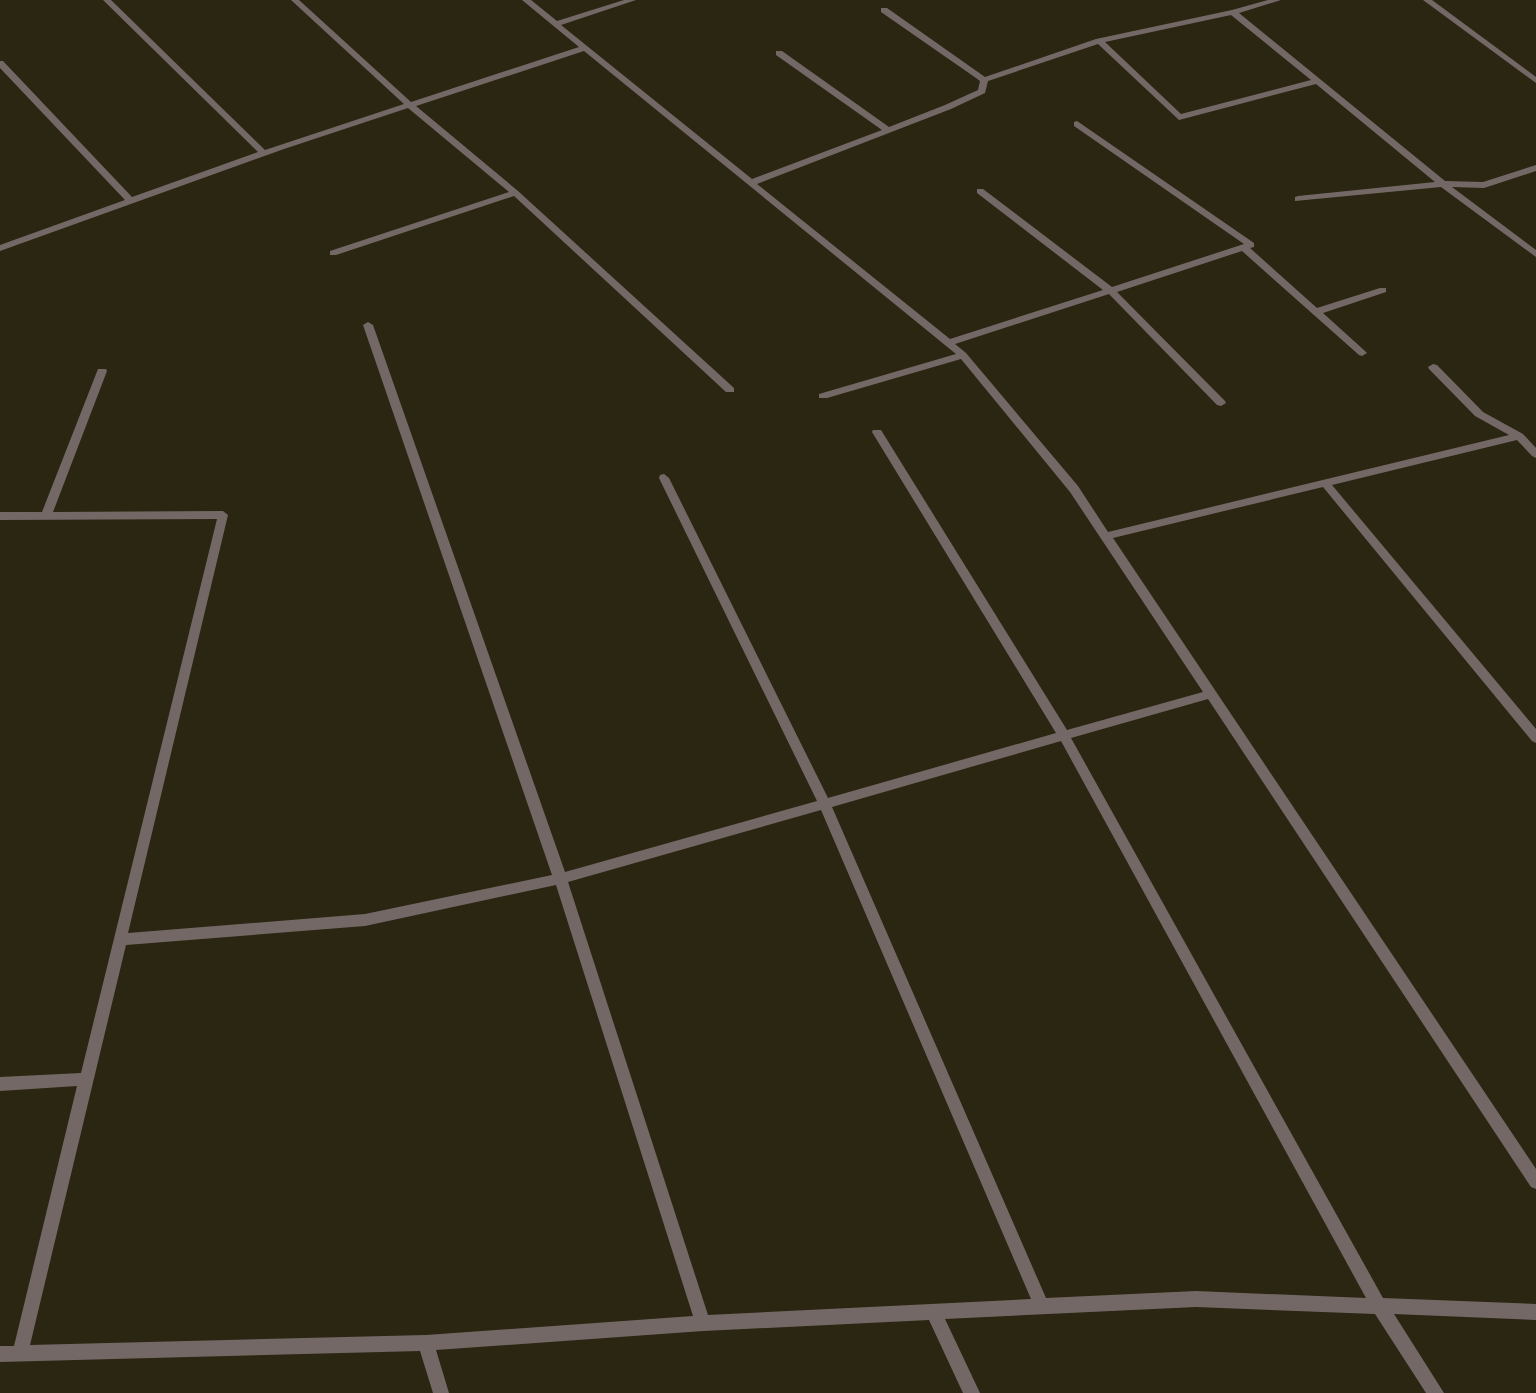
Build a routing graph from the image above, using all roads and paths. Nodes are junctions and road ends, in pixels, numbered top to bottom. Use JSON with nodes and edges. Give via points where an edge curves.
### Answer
{"nodes":[{"id":1,"x":106,"y":0,"type":"edge"},
{"id":2,"x":295,"y":0,"type":"edge"},
{"id":3,"x":526,"y":0,"type":"edge"},
{"id":4,"x":632,"y":0,"type":"edge"},
{"id":5,"x":1277,"y":0,"type":"edge"},
{"id":6,"x":1427,"y":0,"type":"edge"},
{"id":7,"x":884,"y":10,"type":"dead end"},
{"id":8,"x":1233,"y":12,"type":"junction"},
{"id":9,"x":555,"y":24,"type":"junction"},
{"id":10,"x":1099,"y":41,"type":"junction"},
{"id":11,"x":584,"y":48,"type":"junction"},
{"id":12,"x":779,"y":53,"type":"dead end"},
{"id":13,"x":0,"y":63,"type":"edge"},
{"id":14,"x":982,"y":80,"type":"junction"},
{"id":15,"x":1318,"y":81,"type":"junction"},
{"id":16,"x":1536,"y":81,"type":"edge"},
{"id":17,"x":411,"y":106,"type":"junction"},
{"id":18,"x":1077,"y":124,"type":"dead end"},
{"id":19,"x":888,"y":130,"type":"junction"},
{"id":20,"x":264,"y":154,"type":"junction"},
{"id":21,"x":1536,"y":168,"type":"edge"},
{"id":22,"x":751,"y":183,"type":"junction"},
{"id":23,"x":1443,"y":184,"type":"junction"},
{"id":24,"x":980,"y":191,"type":"dead end"},
{"id":25,"x":515,"y":193,"type":"junction"},
{"id":26,"x":1298,"y":199,"type":"dead end"},
{"id":27,"x":131,"y":201,"type":"junction"},
{"id":28,"x":1243,"y":247,"type":"junction"},
{"id":29,"x":0,"y":248,"type":"edge"},
{"id":30,"x":333,"y":253,"type":"dead end"},
{"id":31,"x":1536,"y":254,"type":"edge"},
{"id":32,"x":1110,"y":290,"type":"junction"},
{"id":33,"x":1383,"y":290,"type":"dead end"},
{"id":34,"x":1315,"y":312,"type":"junction"},
{"id":35,"x":368,"y":325,"type":"dead end"},
{"id":36,"x":948,"y":343,"type":"junction"},
{"id":37,"x":1362,"y":352,"type":"dead end"},
{"id":38,"x":963,"y":355,"type":"junction"},
{"id":39,"x":1433,"y":367,"type":"dead end"},
{"id":40,"x":102,"y":371,"type":"dead end"},
{"id":41,"x":730,"y":390,"type":"dead end"},
{"id":42,"x":823,"y":396,"type":"dead end"},
{"id":43,"x":1221,"y":403,"type":"dead end"},
{"id":44,"x":877,"y":432,"type":"dead end"},
{"id":45,"x":1519,"y":436,"type":"junction"},
{"id":46,"x":1536,"y":454,"type":"edge"},
{"id":47,"x":664,"y":478,"type":"dead end"},
{"id":48,"x":1325,"y":483,"type":"junction"},
{"id":49,"x":47,"y":514,"type":"junction"},
{"id":50,"x":0,"y":516,"type":"edge"},
{"id":51,"x":1106,"y":537,"type":"junction"},
{"id":52,"x":1210,"y":694,"type":"junction"},
{"id":53,"x":1064,"y":736,"type":"junction"},
{"id":54,"x":1536,"y":738,"type":"edge"},
{"id":55,"x":825,"y":805,"type":"junction"},
{"id":56,"x":560,"y":879,"type":"junction"},
{"id":57,"x":118,"y":940,"type":"junction"},
{"id":58,"x":84,"y":1079,"type":"junction"},
{"id":59,"x":0,"y":1084,"type":"edge"},
{"id":60,"x":1536,"y":1182,"type":"edge"},
{"id":61,"x":1379,"y":1306,"type":"junction"},
{"id":62,"x":1042,"y":1307,"type":"junction"},
{"id":63,"x":933,"y":1312,"type":"junction"},
{"id":64,"x":1536,"y":1312,"type":"edge"},
{"id":65,"x":703,"y":1323,"type":"junction"},
{"id":66,"x":426,"y":1343,"type":"junction"},
{"id":67,"x":20,"y":1353,"type":"junction"},
{"id":68,"x":0,"y":1354,"type":"edge"},
{"id":69,"x":441,"y":1393,"type":"edge"},
{"id":70,"x":972,"y":1393,"type":"edge"},
{"id":71,"x":1436,"y":1393,"type":"edge"}],
"edges":[{"from":1,"to":20,"type":"street"},
{"from":2,"to":17,"type":"street"},
{"from":3,"to":9,"type":"street"},
{"from":4,"to":9,"type":"street"},
{"from":5,"to":8,"type":"street"},
{"from":6,"to":16,"type":"street"},
{"from":7,"to":14,"type":"street"},
{"from":8,"to":10,"type":"street"},
{"from":8,"to":15,"type":"street"},
{"from":9,"to":11,"type":"street"},
{"from":10,"to":14,"type":"street"},
{"from":10,"to":15,"type":"street","via":[[1179,117]]},
{"from":11,"to":17,"type":"street"},
{"from":11,"to":22,"type":"street"},
{"from":12,"to":19,"type":"street"},
{"from":13,"to":27,"type":"street"},
{"from":14,"to":19,"type":"street","via":[[982,91]]},
{"from":15,"to":23,"type":"street"},
{"from":17,"to":20,"type":"street"},
{"from":17,"to":25,"type":"street"},
{"from":18,"to":28,"type":"street","via":[[1251,244]]},
{"from":19,"to":22,"type":"street"},
{"from":20,"to":27,"type":"street"},
{"from":21,"to":23,"type":"street","via":[[1484,185]]},
{"from":22,"to":36,"type":"street"},
{"from":23,"to":26,"type":"street"},
{"from":23,"to":31,"type":"street"},
{"from":24,"to":32,"type":"street"},
{"from":25,"to":30,"type":"street"},
{"from":25,"to":41,"type":"street"},
{"from":27,"to":29,"type":"street"},
{"from":28,"to":32,"type":"street"},
{"from":28,"to":34,"type":"street"},
{"from":32,"to":36,"type":"street"},
{"from":32,"to":43,"type":"street"},
{"from":33,"to":34,"type":"street"},
{"from":34,"to":37,"type":"street"},
{"from":35,"to":56,"type":"street"},
{"from":36,"to":38,"type":"street"},
{"from":38,"to":42,"type":"street"},
{"from":38,"to":51,"type":"street","via":[[1074,489]]},
{"from":39,"to":45,"type":"street","via":[[1479,414]]},
{"from":40,"to":49,"type":"street"},
{"from":44,"to":53,"type":"street"},
{"from":45,"to":46,"type":"street"},
{"from":45,"to":48,"type":"street"},
{"from":47,"to":55,"type":"street"},
{"from":48,"to":51,"type":"street"},
{"from":48,"to":54,"type":"street"},
{"from":49,"to":50,"type":"street"},
{"from":49,"to":57,"type":"street","via":[[223,515]]},
{"from":51,"to":52,"type":"street"},
{"from":52,"to":53,"type":"street"},
{"from":52,"to":60,"type":"street"},
{"from":53,"to":55,"type":"street"},
{"from":53,"to":61,"type":"street"},
{"from":55,"to":56,"type":"street"},
{"from":55,"to":62,"type":"street"},
{"from":56,"to":57,"type":"street","via":[[365,920]]},
{"from":56,"to":65,"type":"street"},
{"from":57,"to":58,"type":"street"},
{"from":58,"to":59,"type":"street"},
{"from":58,"to":67,"type":"street"},
{"from":61,"to":62,"type":"street","via":[[1196,1299]]},
{"from":61,"to":64,"type":"street"},
{"from":61,"to":71,"type":"street"},
{"from":62,"to":63,"type":"street"},
{"from":63,"to":65,"type":"street"},
{"from":63,"to":70,"type":"street"},
{"from":65,"to":66,"type":"street"},
{"from":66,"to":67,"type":"street"},
{"from":66,"to":69,"type":"street"},
{"from":67,"to":68,"type":"street"}]}
